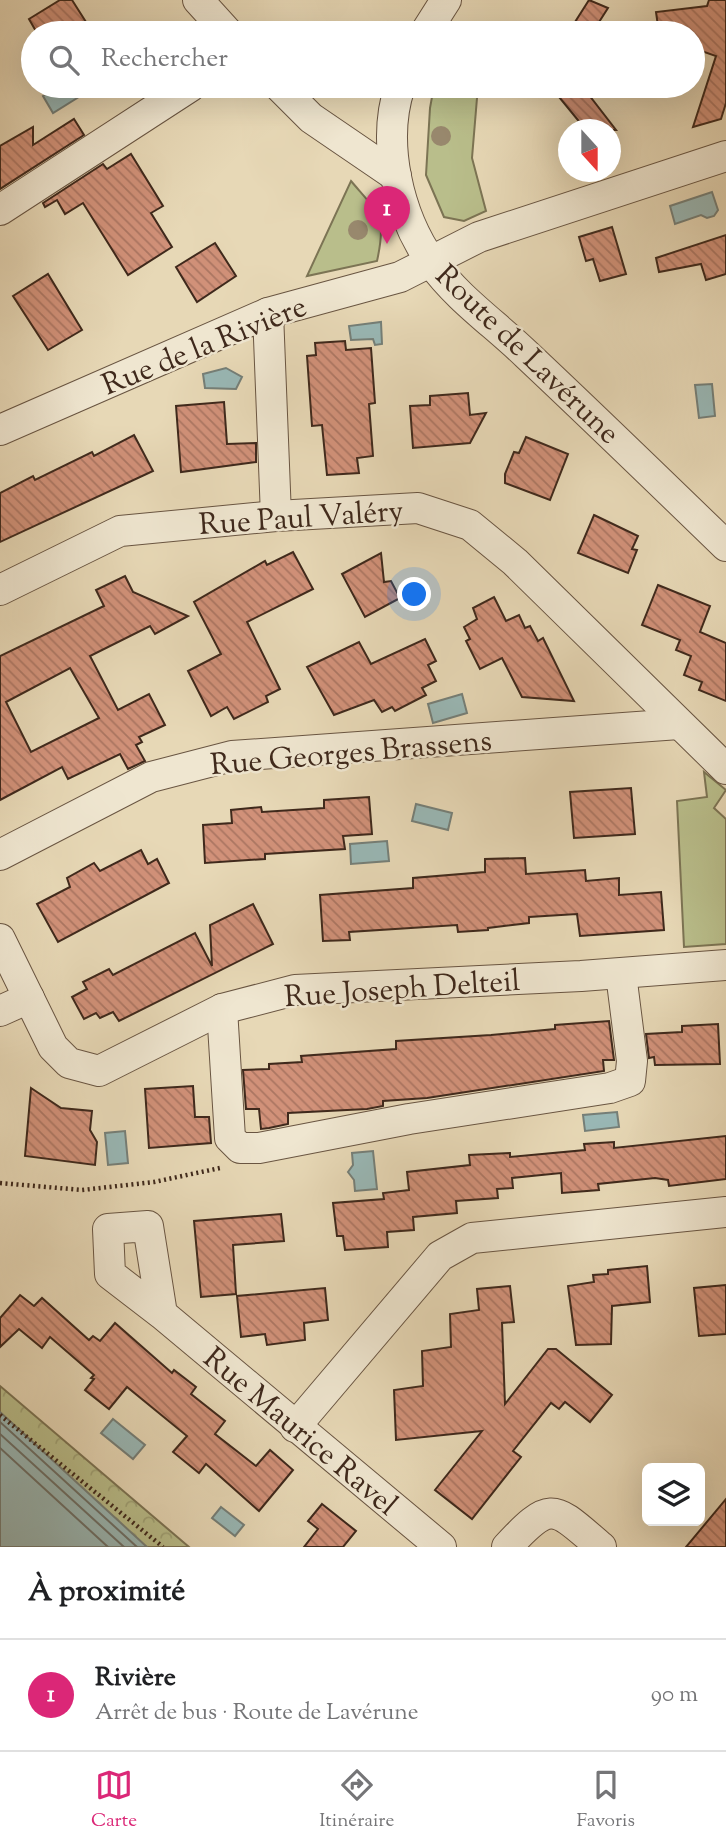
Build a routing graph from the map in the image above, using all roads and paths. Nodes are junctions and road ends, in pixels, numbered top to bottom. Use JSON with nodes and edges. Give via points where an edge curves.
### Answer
{"nodes":[{"id":1,"x":198,"y":0,"type":"edge"},
{"id":2,"x":446,"y":0,"type":"edge"},
{"id":3,"x":217,"y":21,"type":"edge"},
{"id":4,"x":433,"y":21,"type":"edge"},
{"id":5,"x":173,"y":98,"type":"edge"},
{"id":6,"x":291,"y":98,"type":"edge"},
{"id":7,"x":398,"y":98,"type":"edge"},
{"id":8,"x":726,"y":156,"type":"edge"},
{"id":9,"x":396,"y":176,"type":"junction"},
{"id":10,"x":0,"y":210,"type":"edge"},
{"id":11,"x":431,"y":261,"type":"junction"},
{"id":12,"x":268,"y":313,"type":"junction"},
{"id":13,"x":0,"y":429,"type":"edge"},
{"id":14,"x":276,"y":516,"type":"junction"},
{"id":15,"x":726,"y":546,"type":"edge"},
{"id":16,"x":0,"y":590,"type":"edge"},
{"id":17,"x":679,"y":724,"type":"junction"},
{"id":18,"x":726,"y":769,"type":"edge"},
{"id":19,"x":0,"y":855,"type":"edge"},
{"id":20,"x":0,"y":939,"type":"edge"},
{"id":21,"x":726,"y":964,"type":"edge"},
{"id":22,"x":621,"y":974,"type":"junction"},
{"id":23,"x":29,"y":998,"type":"junction"},
{"id":24,"x":222,"y":1009,"type":"junction"},
{"id":25,"x":0,"y":1011,"type":"edge"},
{"id":26,"x":240,"y":1148,"type":"junction"},
{"id":27,"x":0,"y":1183,"type":"edge"},
{"id":28,"x":726,"y":1212,"type":"edge"},
{"id":29,"x":162,"y":1314,"type":"dead end"},
{"id":30,"x":0,"y":1415,"type":"edge"},
{"id":31,"x":295,"y":1427,"type":"junction"},
{"id":32,"x":163,"y":1547,"type":"edge"},
{"id":33,"x":441,"y":1547,"type":"edge"},
{"id":34,"x":508,"y":1547,"type":"edge"},
{"id":35,"x":601,"y":1547,"type":"edge"}],
"edges":[{"from":1,"to":3,"type":"street"},
{"from":2,"to":4,"type":"street"},
{"from":5,"to":10,"type":"street"},
{"from":6,"to":9,"type":"street","via":[[311,118]]},
{"from":7,"to":9,"type":"street","name":"Route de Lavérune","via":[[393,136]]},
{"from":8,"to":11,"type":"street","name":"Rue de la Rivière","via":[[479,237]]},
{"from":9,"to":11,"type":"street","name":"Route de Lavérune","via":[[409,219]]},
{"from":11,"to":12,"type":"street","name":"Rue de la Rivière","via":[[400,277]]},
{"from":11,"to":15,"type":"street","name":"Route de Lavérune","via":[[456,292]]},
{"from":12,"to":13,"type":"street","name":"Rue de la Rivière"},
{"from":12,"to":14,"type":"street"},
{"from":14,"to":16,"type":"street","name":"Rue Paul Valéry","via":[[120,531]]},
{"from":14,"to":17,"type":"street","name":"Rue Paul Valéry","via":[[418,508],[470,525],[515,562]]},
{"from":17,"to":18,"type":"street","name":"Rue Paul Valéry"},
{"from":17,"to":19,"type":"street","name":"Rue Georges Brassens","via":[[232,756],[151,777]]},
{"from":20,"to":23,"type":"street","name":"Rue Joseph Delteil"},
{"from":21,"to":22,"type":"street","name":"Rue Joseph Delteil"},
{"from":22,"to":24,"type":"street","name":"Rue Joseph Delteil","via":[[295,990]]},
{"from":22,"to":26,"type":"street","via":[[632,1060],[630,1081],[610,1088]]},
{"from":23,"to":24,"type":"street","name":"Rue Joseph Delteil","via":[[52,1047],[69,1063],[99,1071]]},
{"from":23,"to":25,"type":"street"},
{"from":24,"to":26,"type":"street","via":[[230,1138]]},
{"from":26,"to":27,"type":"path","via":[[224,1167],[154,1182],[82,1190]]},
{"from":28,"to":31,"type":"street","via":[[472,1238],[440,1256]]},
{"from":29,"to":31,"type":"street","name":"Rue Maurice Ravel"},
{"from":30,"to":32,"type":"path"},
{"from":31,"to":33,"type":"street","name":"Rue Maurice Ravel"},
{"from":34,"to":35,"type":"street","via":[[531,1521],[545,1513],[562,1514]]}]}
